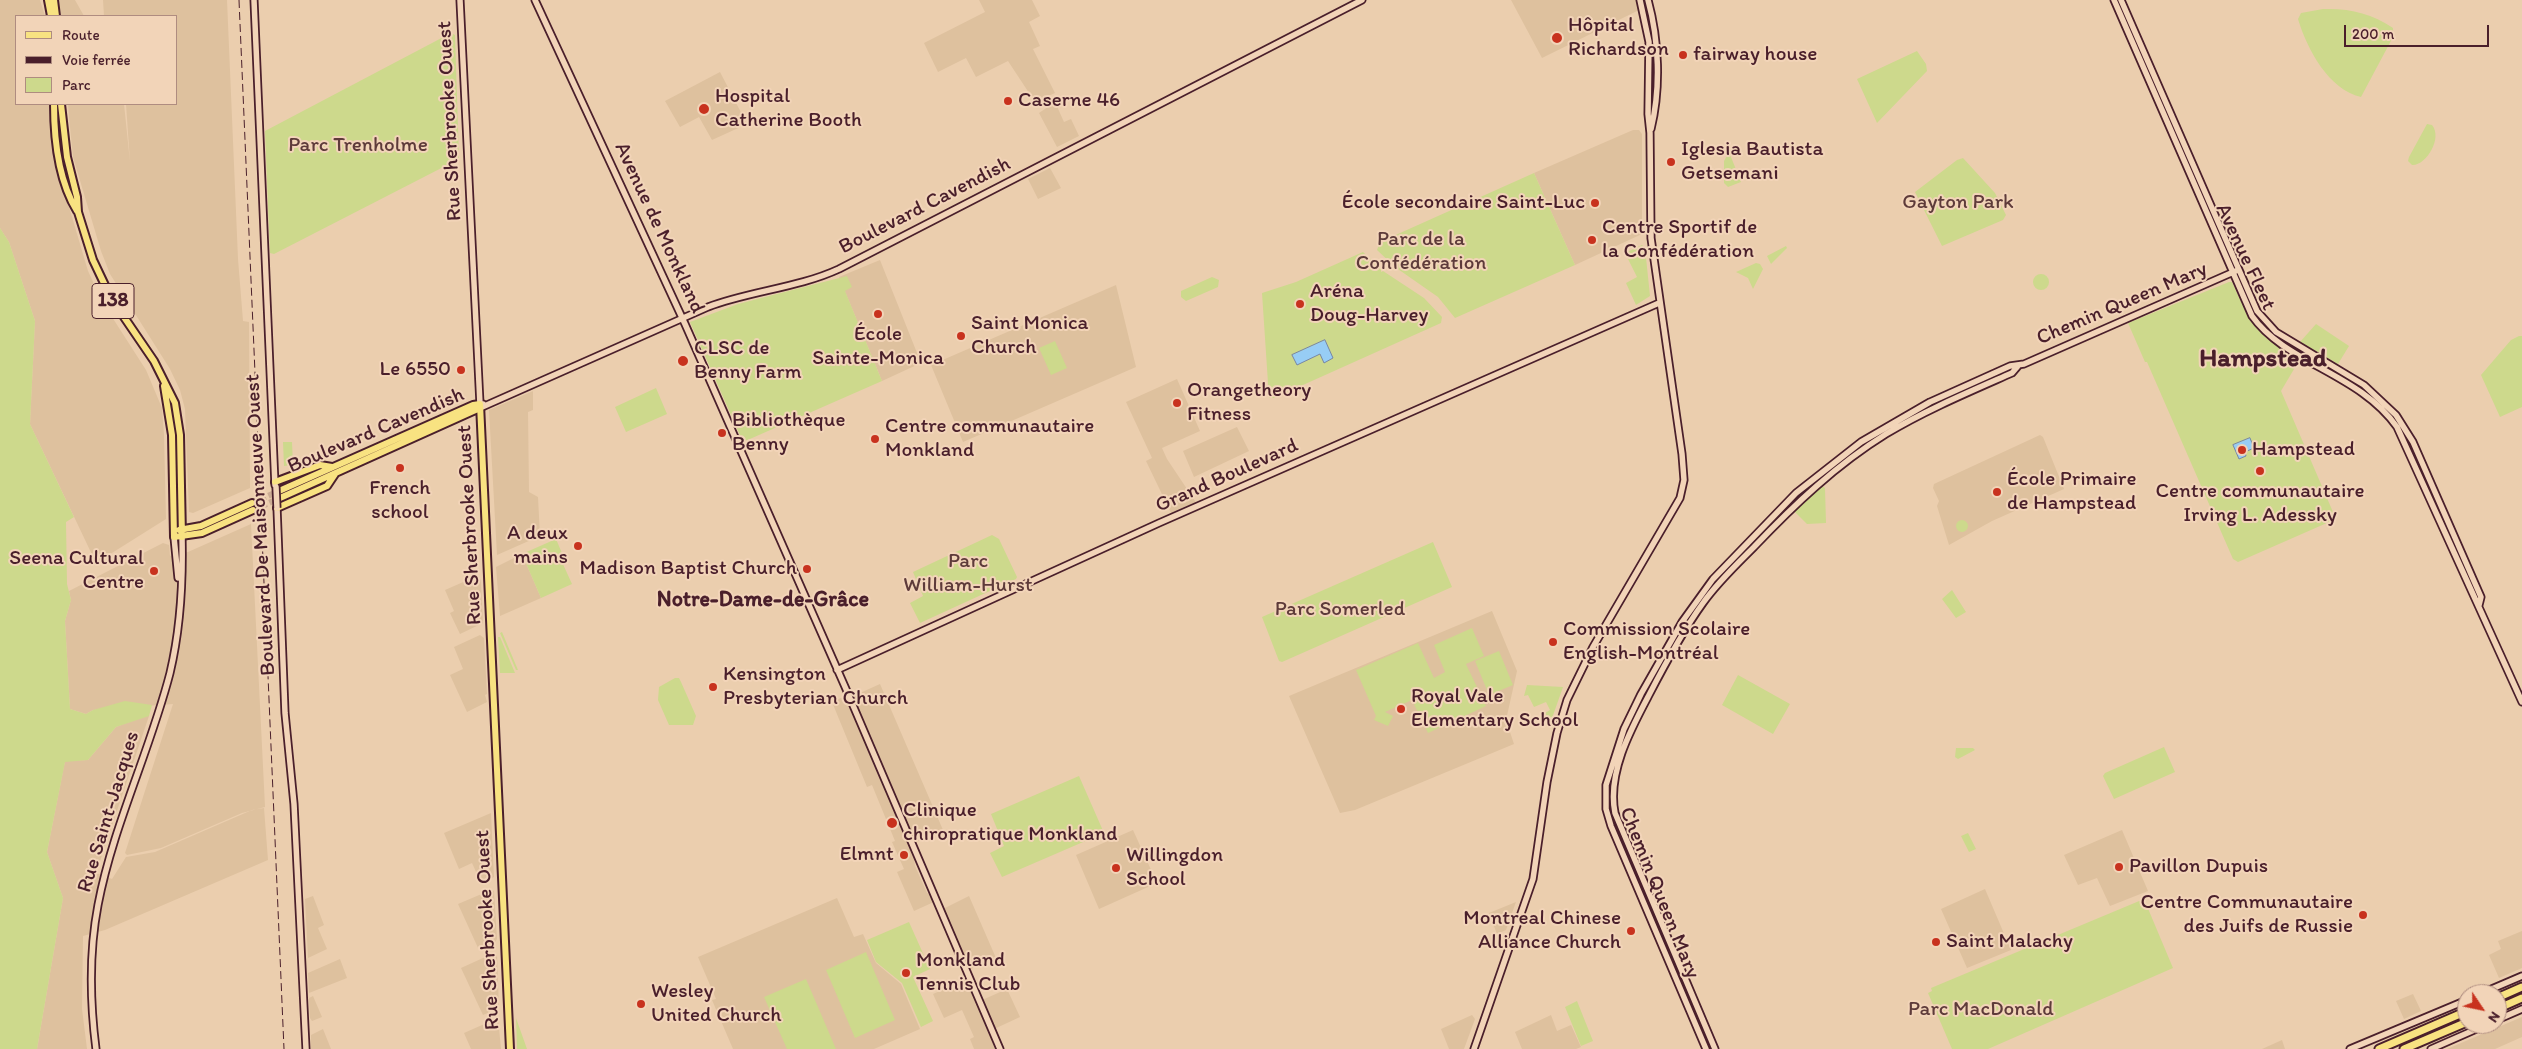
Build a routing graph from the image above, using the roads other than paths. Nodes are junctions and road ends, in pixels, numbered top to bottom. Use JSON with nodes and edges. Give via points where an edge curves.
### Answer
{"nodes":[{"id":1,"x":48,"y":0,"type":"edge"},
{"id":2,"x":54,"y":0,"type":"edge"},
{"id":3,"x":254,"y":0,"type":"edge"},
{"id":4,"x":460,"y":0,"type":"edge"},
{"id":5,"x":534,"y":0,"type":"edge"},
{"id":6,"x":1362,"y":0,"type":"edge"},
{"id":7,"x":1640,"y":0,"type":"edge"},
{"id":8,"x":1648,"y":0,"type":"edge"},
{"id":9,"x":2114,"y":0,"type":"edge"},
{"id":10,"x":2121,"y":0,"type":"edge"},
{"id":11,"x":50,"y":15,"type":"edge"},
{"id":12,"x":56,"y":15,"type":"edge"},
{"id":13,"x":54,"y":105,"type":"edge"},
{"id":14,"x":62,"y":105,"type":"edge"},
{"id":15,"x":1650,"y":133,"type":"junction"},
{"id":16,"x":78,"y":212,"type":"junction"},
{"id":17,"x":2235,"y":272,"type":"junction"},
{"id":18,"x":1659,"y":302,"type":"junction"},
{"id":19,"x":682,"y":318,"type":"junction"},
{"id":20,"x":2018,"y":366,"type":"junction"},
{"id":21,"x":164,"y":382,"type":"junction"},
{"id":22,"x":482,"y":405,"type":"junction"},
{"id":23,"x":332,"y":467,"type":"junction"},
{"id":24,"x":335,"y":474,"type":"junction"},
{"id":25,"x":277,"y":489,"type":"junction"},
{"id":26,"x":253,"y":506,"type":"tunnel mouth"},
{"id":27,"x":277,"y":508,"type":"junction"},
{"id":28,"x":182,"y":533,"type":"junction"},
{"id":29,"x":174,"y":534,"type":"junction"},
{"id":30,"x":180,"y":588,"type":"junction"},
{"id":31,"x":837,"y":670,"type":"junction"},
{"id":32,"x":2522,"y":702,"type":"edge"},
{"id":33,"x":2522,"y":976,"type":"edge"},
{"id":34,"x":2503,"y":984,"type":"edge"},
{"id":35,"x":2522,"y":987,"type":"edge"},
{"id":36,"x":2507,"y":994,"type":"edge"},
{"id":37,"x":2522,"y":998,"type":"edge"},
{"id":38,"x":2457,"y":1004,"type":"edge"},
{"id":39,"x":2507,"y":1005,"type":"edge"},
{"id":40,"x":2522,"y":1009,"type":"edge"},
{"id":41,"x":2457,"y":1015,"type":"edge"},
{"id":42,"x":2507,"y":1016,"type":"edge"},
{"id":43,"x":2457,"y":1026,"type":"edge"},
{"id":44,"x":2465,"y":1034,"type":"edge"},
{"id":45,"x":96,"y":1049,"type":"edge"},
{"id":46,"x":306,"y":1049,"type":"edge"},
{"id":47,"x":510,"y":1049,"type":"edge"},
{"id":48,"x":1000,"y":1049,"type":"edge"},
{"id":49,"x":1474,"y":1049,"type":"edge"},
{"id":50,"x":1706,"y":1049,"type":"edge"},
{"id":51,"x":1714,"y":1049,"type":"edge"},
{"id":52,"x":2350,"y":1049,"type":"edge"},
{"id":53,"x":2379,"y":1049,"type":"edge"},
{"id":54,"x":2404,"y":1049,"type":"edge"},
{"id":55,"x":2431,"y":1049,"type":"edge"}],
"edges":[{"from":1,"to":11,"type":"main road"},
{"from":2,"to":12,"type":"main road"},
{"from":3,"to":25,"type":"street","name":"Boulevard De Maisonneuve Ouest"},
{"from":4,"to":22,"type":"street","name":"Rue Sherbrooke Ouest"},
{"from":5,"to":19,"type":"street","name":"Avenue de Monkland"},
{"from":6,"to":19,"type":"street","name":"Boulevard Cavendish","via":[[835,271],[741,296]]},
{"from":7,"to":15,"type":"street","via":[[1649,42]]},
{"from":8,"to":15,"type":"street","via":[[1656,51],[1655,114]]},
{"from":9,"to":17,"type":"street","name":"Avenue Fleet"},
{"from":10,"to":17,"type":"street","name":"Avenue Fleet"},
{"from":13,"to":16,"type":"main road","name":"Rue Saint-Jacques","number":"138","via":[[59,161]]},
{"from":14,"to":16,"type":"main road","name":"Rue Saint-Jacques","number":"138","via":[[65,149]]},
{"from":15,"to":18,"type":"street","via":[[1650,225]]},
{"from":16,"to":21,"type":"main road","name":"Rue Saint-Jacques","number":"138","via":[[91,255],[107,291],[152,358]]},
{"from":17,"to":20,"type":"street","name":"Chemin Queen Mary"},
{"from":17,"to":32,"type":"street","name":"Avenue Fleet","via":[[2252,316],[2265,332],[2364,393],[2393,421]]},
{"from":18,"to":31,"type":"street","name":"Grand Boulevard","via":[[1150,527]]},
{"from":18,"to":49,"type":"street","via":[[1682,454],[1683,491],[1596,640],[1570,692],[1547,782],[1533,879]]},
{"from":19,"to":22,"type":"street","name":"Boulevard Cavendish"},
{"from":19,"to":31,"type":"street","name":"Avenue de Monkland"},
{"from":20,"to":50,"type":"street","name":"Chemin Queen Mary","via":[[2010,366],[1963,386],[1898,418],[1842,455],[1804,486],[1701,593],[1630,715],[1608,775],[1608,815]]},
{"from":20,"to":51,"type":"street","name":"Chemin Queen Mary","via":[[2012,373],[1886,434],[1832,472],[1794,507],[1703,603],[1636,721],[1614,782],[1615,813]]},
{"from":21,"to":28,"type":"main road","name":"Rue Saint-Jacques","number":"138","via":[[173,398],[179,422]]},
{"from":21,"to":29,"type":"main road","name":"Rue Saint-Jacques","number":"138","via":[[172,435]]},
{"from":22,"to":23,"type":"main road","name":"Boulevard Cavendish","via":[[473,405]]},
{"from":22,"to":24,"type":"main road","name":"Boulevard Cavendish"},
{"from":22,"to":47,"type":"main road","name":"Rue Sherbrooke Ouest"},
{"from":23,"to":25,"type":"main road","name":"Boulevard Cavendish"},
{"from":23,"to":25,"type":"main road","via":[[318,465]]},
{"from":24,"to":25,"type":"main road","name":"Boulevard Cavendish"},
{"from":24,"to":27,"type":"main road","via":[[327,486]]},
{"from":25,"to":27,"type":"street","name":"Boulevard De Maisonneuve Ouest","bridge":true},
{"from":26,"to":28,"type":"main road"},
{"from":27,"to":46,"type":"street","name":"Boulevard De Maisonneuve Ouest","via":[[285,713],[294,811]]},
{"from":28,"to":29,"type":"main road"},
{"from":28,"to":30,"type":"street","name":"Rue Saint-Jacques"},
{"from":29,"to":30,"type":"street","name":"Rue Saint-Jacques"},
{"from":30,"to":45,"type":"street","name":"Rue Saint-Jacques","via":[[177,631],[168,678],[98,906],[92,969]]},
{"from":31,"to":48,"type":"street","name":"Avenue de Monkland"},
{"from":33,"to":34,"type":"street"},
{"from":35,"to":36,"type":"highway"},
{"from":37,"to":39,"type":"highway"},
{"from":38,"to":52,"type":"street"},
{"from":40,"to":42,"type":"street"},
{"from":41,"to":53,"type":"highway"},
{"from":43,"to":54,"type":"highway"},
{"from":44,"to":55,"type":"street"}]}
